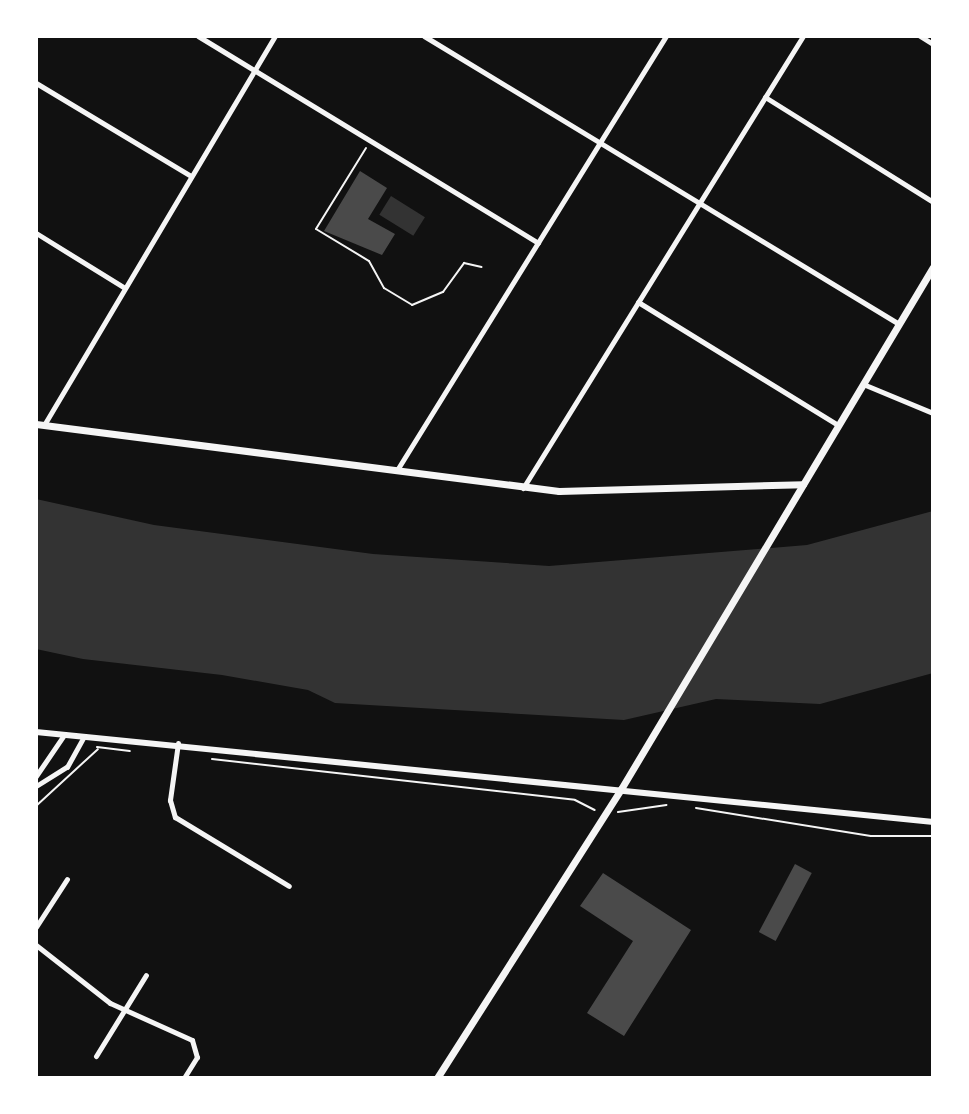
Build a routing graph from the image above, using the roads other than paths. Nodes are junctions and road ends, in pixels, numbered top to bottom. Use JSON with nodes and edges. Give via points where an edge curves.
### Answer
{"nodes":[{"id":1,"x":198,"y":36,"type":"edge"},
{"id":2,"x":275,"y":36,"type":"edge"},
{"id":3,"x":424,"y":36,"type":"edge"},
{"id":4,"x":666,"y":36,"type":"edge"},
{"id":5,"x":803,"y":36,"type":"edge"},
{"id":6,"x":920,"y":36,"type":"edge"},
{"id":7,"x":933,"y":44,"type":"edge"},
{"id":8,"x":254,"y":70,"type":"junction"},
{"id":9,"x":36,"y":83,"type":"edge"},
{"id":10,"x":765,"y":97,"type":"junction"},
{"id":11,"x":600,"y":143,"type":"junction"},
{"id":12,"x":191,"y":176,"type":"junction"},
{"id":13,"x":933,"y":202,"type":"edge"},
{"id":14,"x":699,"y":203,"type":"junction"},
{"id":15,"x":36,"y":233,"type":"edge"},
{"id":16,"x":538,"y":243,"type":"junction"},
{"id":17,"x":933,"y":267,"type":"edge"},
{"id":18,"x":123,"y":287,"type":"junction"},
{"id":19,"x":638,"y":302,"type":"junction"},
{"id":20,"x":899,"y":324,"type":"junction"},
{"id":21,"x":863,"y":384,"type":"junction"},
{"id":22,"x":933,"y":413,"type":"edge"},
{"id":23,"x":40,"y":424,"type":"edge"},
{"id":24,"x":838,"y":425,"type":"junction"},
{"id":25,"x":397,"y":471,"type":"junction"},
{"id":26,"x":803,"y":484,"type":"junction"},
{"id":27,"x":523,"y":488,"type":"junction"},
{"id":28,"x":36,"y":732,"type":"edge"},
{"id":29,"x":64,"y":734,"type":"junction"},
{"id":30,"x":84,"y":736,"type":"junction"},
{"id":31,"x":178,"y":743,"type":"junction"},
{"id":32,"x":36,"y":776,"type":"edge"},
{"id":33,"x":36,"y":786,"type":"edge"},
{"id":34,"x":621,"y":789,"type":"junction"},
{"id":35,"x":933,"y":822,"type":"edge"},
{"id":36,"x":67,"y":879,"type":"dead end"},
{"id":37,"x":289,"y":886,"type":"dead end"},
{"id":38,"x":36,"y":927,"type":"edge"},
{"id":39,"x":36,"y":945,"type":"edge"},
{"id":40,"x":146,"y":975,"type":"dead end"},
{"id":41,"x":125,"y":1010,"type":"junction"},
{"id":42,"x":96,"y":1056,"type":"dead end"},
{"id":43,"x":184,"y":1078,"type":"edge"},
{"id":44,"x":437,"y":1078,"type":"edge"}],
"edges":[{"from":1,"to":8,"type":"street"},
{"from":2,"to":8,"type":"street"},
{"from":3,"to":11,"type":"street"},
{"from":4,"to":11,"type":"street"},
{"from":5,"to":10,"type":"street"},
{"from":6,"to":7,"type":"street"},
{"from":8,"to":12,"type":"street"},
{"from":8,"to":16,"type":"street"},
{"from":9,"to":12,"type":"street"},
{"from":10,"to":13,"type":"street"},
{"from":10,"to":14,"type":"street"},
{"from":11,"to":14,"type":"street"},
{"from":11,"to":16,"type":"street"},
{"from":12,"to":18,"type":"street"},
{"from":14,"to":19,"type":"street"},
{"from":14,"to":20,"type":"street"},
{"from":15,"to":18,"type":"street"},
{"from":16,"to":25,"type":"street"},
{"from":17,"to":20,"type":"main road"},
{"from":18,"to":23,"type":"street"},
{"from":19,"to":24,"type":"street"},
{"from":19,"to":27,"type":"street"},
{"from":20,"to":21,"type":"main road"},
{"from":21,"to":22,"type":"street"},
{"from":21,"to":24,"type":"main road"},
{"from":23,"to":25,"type":"main road"},
{"from":24,"to":26,"type":"main road"},
{"from":25,"to":27,"type":"main road"},
{"from":26,"to":27,"type":"main road","via":[[638,494]]},
{"from":26,"to":34,"type":"main road"},
{"from":28,"to":29,"type":"street"},
{"from":29,"to":30,"type":"street"},
{"from":29,"to":32,"type":"street"},
{"from":30,"to":31,"type":"street"},
{"from":30,"to":33,"type":"street","via":[[67,767]]},
{"from":31,"to":34,"type":"street"},
{"from":31,"to":37,"type":"street","via":[[170,800],[175,817]]},
{"from":34,"to":35,"type":"street"},
{"from":34,"to":44,"type":"main road"},
{"from":36,"to":38,"type":"street"},
{"from":39,"to":41,"type":"street"},
{"from":40,"to":41,"type":"street"},
{"from":41,"to":42,"type":"street"},
{"from":41,"to":43,"type":"street","via":[[198,1048]]}]}
